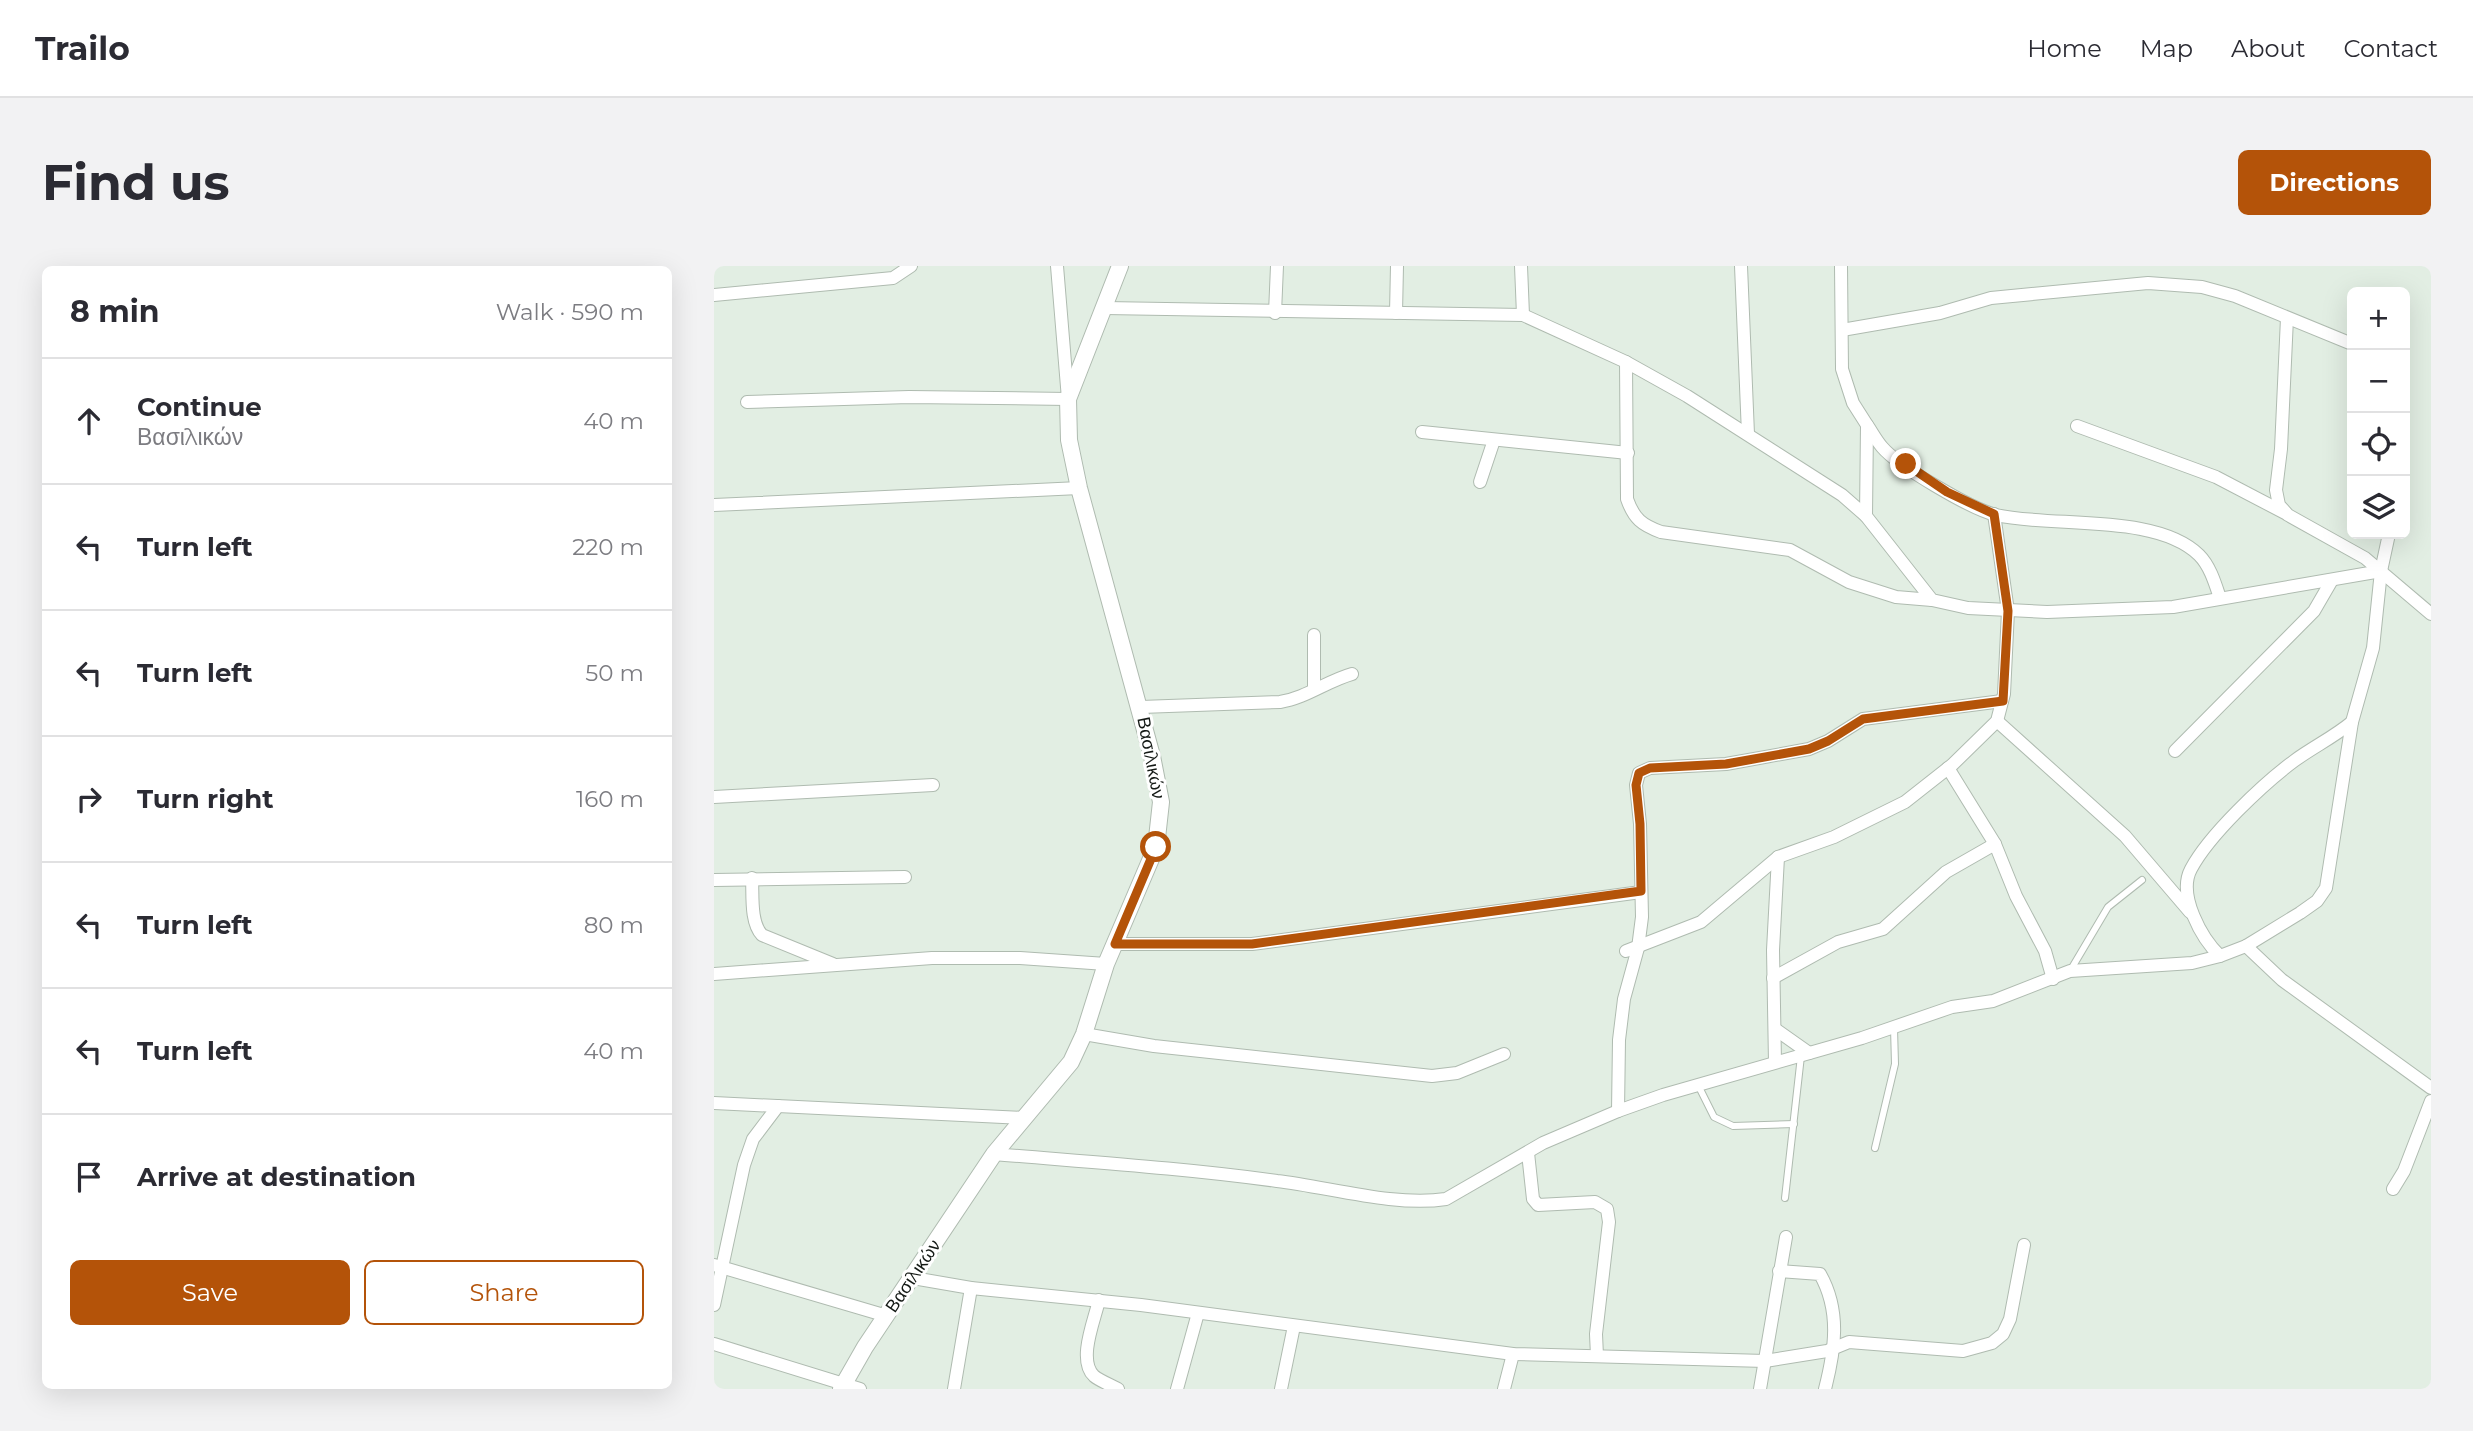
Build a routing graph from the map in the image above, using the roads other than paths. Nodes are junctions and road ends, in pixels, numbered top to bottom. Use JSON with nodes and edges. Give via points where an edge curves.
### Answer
{"nodes":[{"id":1,"x":911,"y":266,"type":"edge"},
{"id":2,"x":1057,"y":266,"type":"edge"},
{"id":3,"x":1120,"y":266,"type":"edge"},
{"id":4,"x":1277,"y":266,"type":"edge"},
{"id":5,"x":1397,"y":266,"type":"edge"},
{"id":6,"x":1521,"y":266,"type":"edge"},
{"id":7,"x":1741,"y":266,"type":"edge"},
{"id":8,"x":1841,"y":266,"type":"edge"},
{"id":9,"x":714,"y":295,"type":"edge"},
{"id":10,"x":1105,"y":307,"type":"junction"},
{"id":11,"x":1275,"y":313,"type":"junction"},
{"id":12,"x":1396,"y":313,"type":"junction"},
{"id":13,"x":1523,"y":315,"type":"junction"},
{"id":14,"x":2287,"y":318,"type":"junction"},
{"id":15,"x":1842,"y":330,"type":"junction"},
{"id":16,"x":2347,"y":342,"type":"edge"},
{"id":17,"x":1626,"y":362,"type":"junction"},
{"id":18,"x":1068,"y":399,"type":"junction"},
{"id":19,"x":747,"y":402,"type":"dead end"},
{"id":20,"x":1867,"y":425,"type":"junction"},
{"id":21,"x":2077,"y":426,"type":"dead end"},
{"id":22,"x":1422,"y":432,"type":"dead end"},
{"id":23,"x":1748,"y":434,"type":"junction"},
{"id":24,"x":1494,"y":440,"type":"junction"},
{"id":25,"x":1628,"y":453,"type":"junction"},
{"id":26,"x":1480,"y":482,"type":"dead end"},
{"id":27,"x":1079,"y":488,"type":"junction"},
{"id":28,"x":714,"y":505,"type":"edge"},
{"id":29,"x":1994,"y":514,"type":"junction"},
{"id":30,"x":2288,"y":515,"type":"junction"},
{"id":31,"x":1866,"y":516,"type":"junction"},
{"id":32,"x":2388,"y":539,"type":"edge"},
{"id":33,"x":2381,"y":570,"type":"junction"},
{"id":34,"x":2332,"y":580,"type":"junction"},
{"id":35,"x":2220,"y":598,"type":"junction"},
{"id":36,"x":1932,"y":600,"type":"junction"},
{"id":37,"x":2008,"y":611,"type":"junction"},
{"id":38,"x":2431,"y":614,"type":"edge"},
{"id":39,"x":1314,"y":635,"type":"dead end"},
{"id":40,"x":1352,"y":674,"type":"dead end"},
{"id":41,"x":1314,"y":689,"type":"junction"},
{"id":42,"x":2003,"y":701,"type":"junction"},
{"id":43,"x":1141,"y":707,"type":"junction"},
{"id":44,"x":1997,"y":721,"type":"junction"},
{"id":45,"x":2352,"y":722,"type":"junction"},
{"id":46,"x":2175,"y":751,"type":"dead end"},
{"id":47,"x":1948,"y":768,"type":"junction"},
{"id":48,"x":933,"y":785,"type":"dead end"},
{"id":49,"x":714,"y":797,"type":"edge"},
{"id":50,"x":1995,"y":844,"type":"junction"},
{"id":51,"x":1778,"y":857,"type":"junction"},
{"id":52,"x":905,"y":877,"type":"dead end"},
{"id":53,"x":752,"y":878,"type":"junction"},
{"id":54,"x":714,"y":880,"type":"edge"},
{"id":55,"x":2142,"y":880,"type":"dead end"},
{"id":56,"x":1641,"y":891,"type":"junction"},
{"id":57,"x":2197,"y":921,"type":"junction"},
{"id":58,"x":1115,"y":944,"type":"junction"},
{"id":59,"x":2246,"y":946,"type":"junction"},
{"id":60,"x":1632,"y":949,"type":"junction"},
{"id":61,"x":2220,"y":956,"type":"junction"},
{"id":62,"x":1106,"y":964,"type":"junction"},
{"id":63,"x":838,"y":966,"type":"junction"},
{"id":64,"x":2070,"y":971,"type":"junction"},
{"id":65,"x":714,"y":974,"type":"edge"},
{"id":66,"x":1773,"y":978,"type":"junction"},
{"id":67,"x":2053,"y":979,"type":"junction"},
{"id":68,"x":1894,"y":1028,"type":"junction"},
{"id":69,"x":1775,"y":1029,"type":"junction"},
{"id":70,"x":1084,"y":1034,"type":"junction"},
{"id":71,"x":1504,"y":1054,"type":"dead end"},
{"id":72,"x":1805,"y":1055,"type":"junction"},
{"id":73,"x":1775,"y":1062,"type":"junction"},
{"id":74,"x":1699,"y":1087,"type":"junction"},
{"id":75,"x":2431,"y":1088,"type":"edge"},
{"id":76,"x":2431,"y":1101,"type":"edge"},
{"id":77,"x":714,"y":1103,"type":"edge"},
{"id":78,"x":778,"y":1106,"type":"junction"},
{"id":79,"x":1618,"y":1111,"type":"junction"},
{"id":80,"x":1024,"y":1118,"type":"junction"},
{"id":81,"x":1794,"y":1124,"type":"junction"},
{"id":82,"x":1875,"y":1149,"type":"dead end"},
{"id":83,"x":1528,"y":1153,"type":"junction"},
{"id":84,"x":994,"y":1154,"type":"junction"},
{"id":85,"x":2393,"y":1189,"type":"dead end"},
{"id":86,"x":1785,"y":1198,"type":"dead end"},
{"id":87,"x":1786,"y":1237,"type":"dead end"},
{"id":88,"x":2024,"y":1244,"type":"dead end"},
{"id":89,"x":719,"y":1267,"type":"edge"},
{"id":90,"x":1779,"y":1271,"type":"junction"},
{"id":91,"x":913,"y":1278,"type":"junction"},
{"id":92,"x":971,"y":1288,"type":"junction"},
{"id":93,"x":1099,"y":1300,"type":"junction"},
{"id":94,"x":714,"y":1305,"type":"edge"},
{"id":95,"x":1198,"y":1312,"type":"junction"},
{"id":96,"x":887,"y":1316,"type":"junction"},
{"id":97,"x":1294,"y":1326,"type":"junction"},
{"id":98,"x":714,"y":1344,"type":"edge"},
{"id":99,"x":1836,"y":1348,"type":"junction"},
{"id":100,"x":1513,"y":1354,"type":"junction"},
{"id":101,"x":1597,"y":1356,"type":"junction"},
{"id":102,"x":1765,"y":1361,"type":"junction"},
{"id":103,"x":842,"y":1386,"type":"edge"},
{"id":104,"x":860,"y":1389,"type":"edge"},
{"id":105,"x":954,"y":1389,"type":"edge"},
{"id":106,"x":1118,"y":1389,"type":"edge"},
{"id":107,"x":1177,"y":1389,"type":"edge"},
{"id":108,"x":1281,"y":1389,"type":"edge"},
{"id":109,"x":1504,"y":1389,"type":"edge"},
{"id":110,"x":1760,"y":1389,"type":"edge"},
{"id":111,"x":1825,"y":1389,"type":"edge"}],
"edges":[{"from":1,"to":9,"type":"street","via":[[892,278]]},
{"from":2,"to":18,"type":"street"},
{"from":3,"to":10,"type":"street","name":"Βασιλικών"},
{"from":4,"to":11,"type":"street"},
{"from":5,"to":12,"type":"street"},
{"from":6,"to":13,"type":"street"},
{"from":7,"to":23,"type":"street"},
{"from":8,"to":15,"type":"street"},
{"from":10,"to":11,"type":"street"},
{"from":10,"to":18,"type":"street","name":"Βασιλικών"},
{"from":11,"to":12,"type":"street"},
{"from":12,"to":13,"type":"street"},
{"from":13,"to":17,"type":"street"},
{"from":14,"to":15,"type":"street","via":[[2202,287],[2127,283],[1991,298],[1940,313]]},
{"from":14,"to":16,"type":"street"},
{"from":14,"to":30,"type":"street","via":[[2276,490],[2279,505]]},
{"from":15,"to":20,"type":"street","via":[[1842,369],[1853,403]]},
{"from":17,"to":23,"type":"street"},
{"from":17,"to":25,"type":"street"},
{"from":18,"to":19,"type":"street"},
{"from":18,"to":27,"type":"street","name":"Βασιλικών","via":[[1069,440]]},
{"from":20,"to":29,"type":"street","via":[[1883,449],[1947,492]]},
{"from":20,"to":31,"type":"street"},
{"from":21,"to":30,"type":"street","via":[[2216,477]]},
{"from":22,"to":24,"type":"street"},
{"from":23,"to":31,"type":"street","via":[[1842,495]]},
{"from":24,"to":25,"type":"street"},
{"from":24,"to":26,"type":"street"},
{"from":25,"to":36,"type":"street","via":[[1627,499],[1642,524],[1661,532],[1790,551],[1859,586],[1896,597]]},
{"from":27,"to":28,"type":"street"},
{"from":27,"to":43,"type":"street","name":"Βασιλικών"},
{"from":29,"to":35,"type":"street","via":[[2114,525],[2170,538],[2200,556]]},
{"from":29,"to":37,"type":"street"},
{"from":30,"to":33,"type":"street","via":[[2318,528]]},
{"from":31,"to":36,"type":"street"},
{"from":32,"to":33,"type":"street"},
{"from":33,"to":34,"type":"street"},
{"from":33,"to":38,"type":"street"},
{"from":33,"to":45,"type":"street","via":[[2373,648]]},
{"from":34,"to":35,"type":"street"},
{"from":34,"to":46,"type":"street","via":[[2314,611]]},
{"from":35,"to":37,"type":"street","via":[[2173,607]]},
{"from":36,"to":37,"type":"street"},
{"from":37,"to":42,"type":"street"},
{"from":39,"to":41,"type":"street"},
{"from":40,"to":41,"type":"street"},
{"from":41,"to":43,"type":"street","via":[[1280,702]]},
{"from":42,"to":44,"type":"street"},
{"from":42,"to":56,"type":"street","via":[[1892,713],[1863,719],[1809,749],[1639,773]]},
{"from":43,"to":58,"type":"street","name":"Βασιλικών","via":[[1161,802],[1160,832],[1145,879]]},
{"from":44,"to":47,"type":"street"},
{"from":44,"to":57,"type":"street","via":[[2125,836]]},
{"from":45,"to":57,"type":"street","via":[[2295,760],[2236,814],[2190,870],[2187,882]]},
{"from":45,"to":59,"type":"street","via":[[2326,888],[2309,907]]},
{"from":47,"to":50,"type":"street"},
{"from":47,"to":51,"type":"street","via":[[1894,808],[1809,848]]},
{"from":48,"to":49,"type":"street"},
{"from":50,"to":66,"type":"street","via":[[1945,872],[1883,929],[1838,942]]},
{"from":50,"to":67,"type":"street","via":[[2045,951]]},
{"from":51,"to":60,"type":"street","via":[[1701,922]]},
{"from":51,"to":66,"type":"street"},
{"from":52,"to":53,"type":"street"},
{"from":53,"to":54,"type":"street"},
{"from":53,"to":63,"type":"street","via":[[754,915],[762,935]]},
{"from":55,"to":64,"type":"lane","via":[[2108,907]]},
{"from":56,"to":58,"type":"street","via":[[1252,944]]},
{"from":56,"to":60,"type":"street"},
{"from":57,"to":61,"type":"street","via":[[2209,946]]},
{"from":58,"to":62,"type":"street","name":"Βασιλικών"},
{"from":59,"to":61,"type":"street"},
{"from":59,"to":75,"type":"street","via":[[2282,980]]},
{"from":60,"to":79,"type":"street","via":[[1619,1040]]},
{"from":61,"to":64,"type":"street","via":[[2192,963]]},
{"from":62,"to":63,"type":"street","via":[[932,958]]},
{"from":62,"to":70,"type":"street","name":"Βασιλικών"},
{"from":63,"to":65,"type":"street"},
{"from":64,"to":67,"type":"street"},
{"from":66,"to":69,"type":"street"},
{"from":67,"to":68,"type":"street"},
{"from":68,"to":72,"type":"street"},
{"from":68,"to":82,"type":"lane","via":[[1895,1064]]},
{"from":69,"to":72,"type":"street"},
{"from":69,"to":73,"type":"street"},
{"from":70,"to":71,"type":"street","via":[[1154,1046],[1432,1076],[1457,1073]]},
{"from":70,"to":80,"type":"street","name":"Βασιλικών","via":[[1070,1062]]},
{"from":72,"to":73,"type":"street"},
{"from":72,"to":81,"type":"lane"},
{"from":73,"to":74,"type":"street"},
{"from":74,"to":79,"type":"street"},
{"from":74,"to":81,"type":"lane","via":[[1714,1117],[1732,1126]]},
{"from":76,"to":85,"type":"street"},
{"from":77,"to":78,"type":"street"},
{"from":78,"to":80,"type":"street"},
{"from":78,"to":89,"type":"street","via":[[753,1139]]},
{"from":79,"to":83,"type":"street"},
{"from":80,"to":84,"type":"street","name":"Βασιλικών"},
{"from":81,"to":86,"type":"lane"},
{"from":83,"to":84,"type":"street","via":[[1446,1199],[1431,1202],[1214,1172]]},
{"from":83,"to":101,"type":"street","via":[[1533,1199],[1538,1205],[1595,1202],[1607,1209]]},
{"from":84,"to":91,"type":"street","name":"Βασιλικών"},
{"from":87,"to":90,"type":"street"},
{"from":88,"to":99,"type":"street","via":[[2010,1319],[1992,1343],[1963,1351],[1865,1340]]},
{"from":89,"to":94,"type":"street"},
{"from":89,"to":96,"type":"street"},
{"from":90,"to":99,"type":"street","via":[[1820,1274],[1836,1326]]},
{"from":90,"to":102,"type":"street"},
{"from":91,"to":92,"type":"street"},
{"from":91,"to":96,"type":"street","name":"Βασιλικών"},
{"from":92,"to":93,"type":"street"},
{"from":92,"to":105,"type":"street"},
{"from":93,"to":95,"type":"street"},
{"from":93,"to":106,"type":"street","via":[[1086,1358],[1088,1368]]},
{"from":95,"to":97,"type":"street"},
{"from":95,"to":107,"type":"street"},
{"from":96,"to":103,"type":"street","name":"Βασιλικών"},
{"from":97,"to":100,"type":"street"},
{"from":97,"to":108,"type":"street"},
{"from":98,"to":103,"type":"street"},
{"from":99,"to":102,"type":"street"},
{"from":99,"to":111,"type":"street"},
{"from":100,"to":101,"type":"street"},
{"from":100,"to":109,"type":"street"},
{"from":101,"to":102,"type":"street"},
{"from":102,"to":110,"type":"street"},
{"from":103,"to":104,"type":"street"}]}
